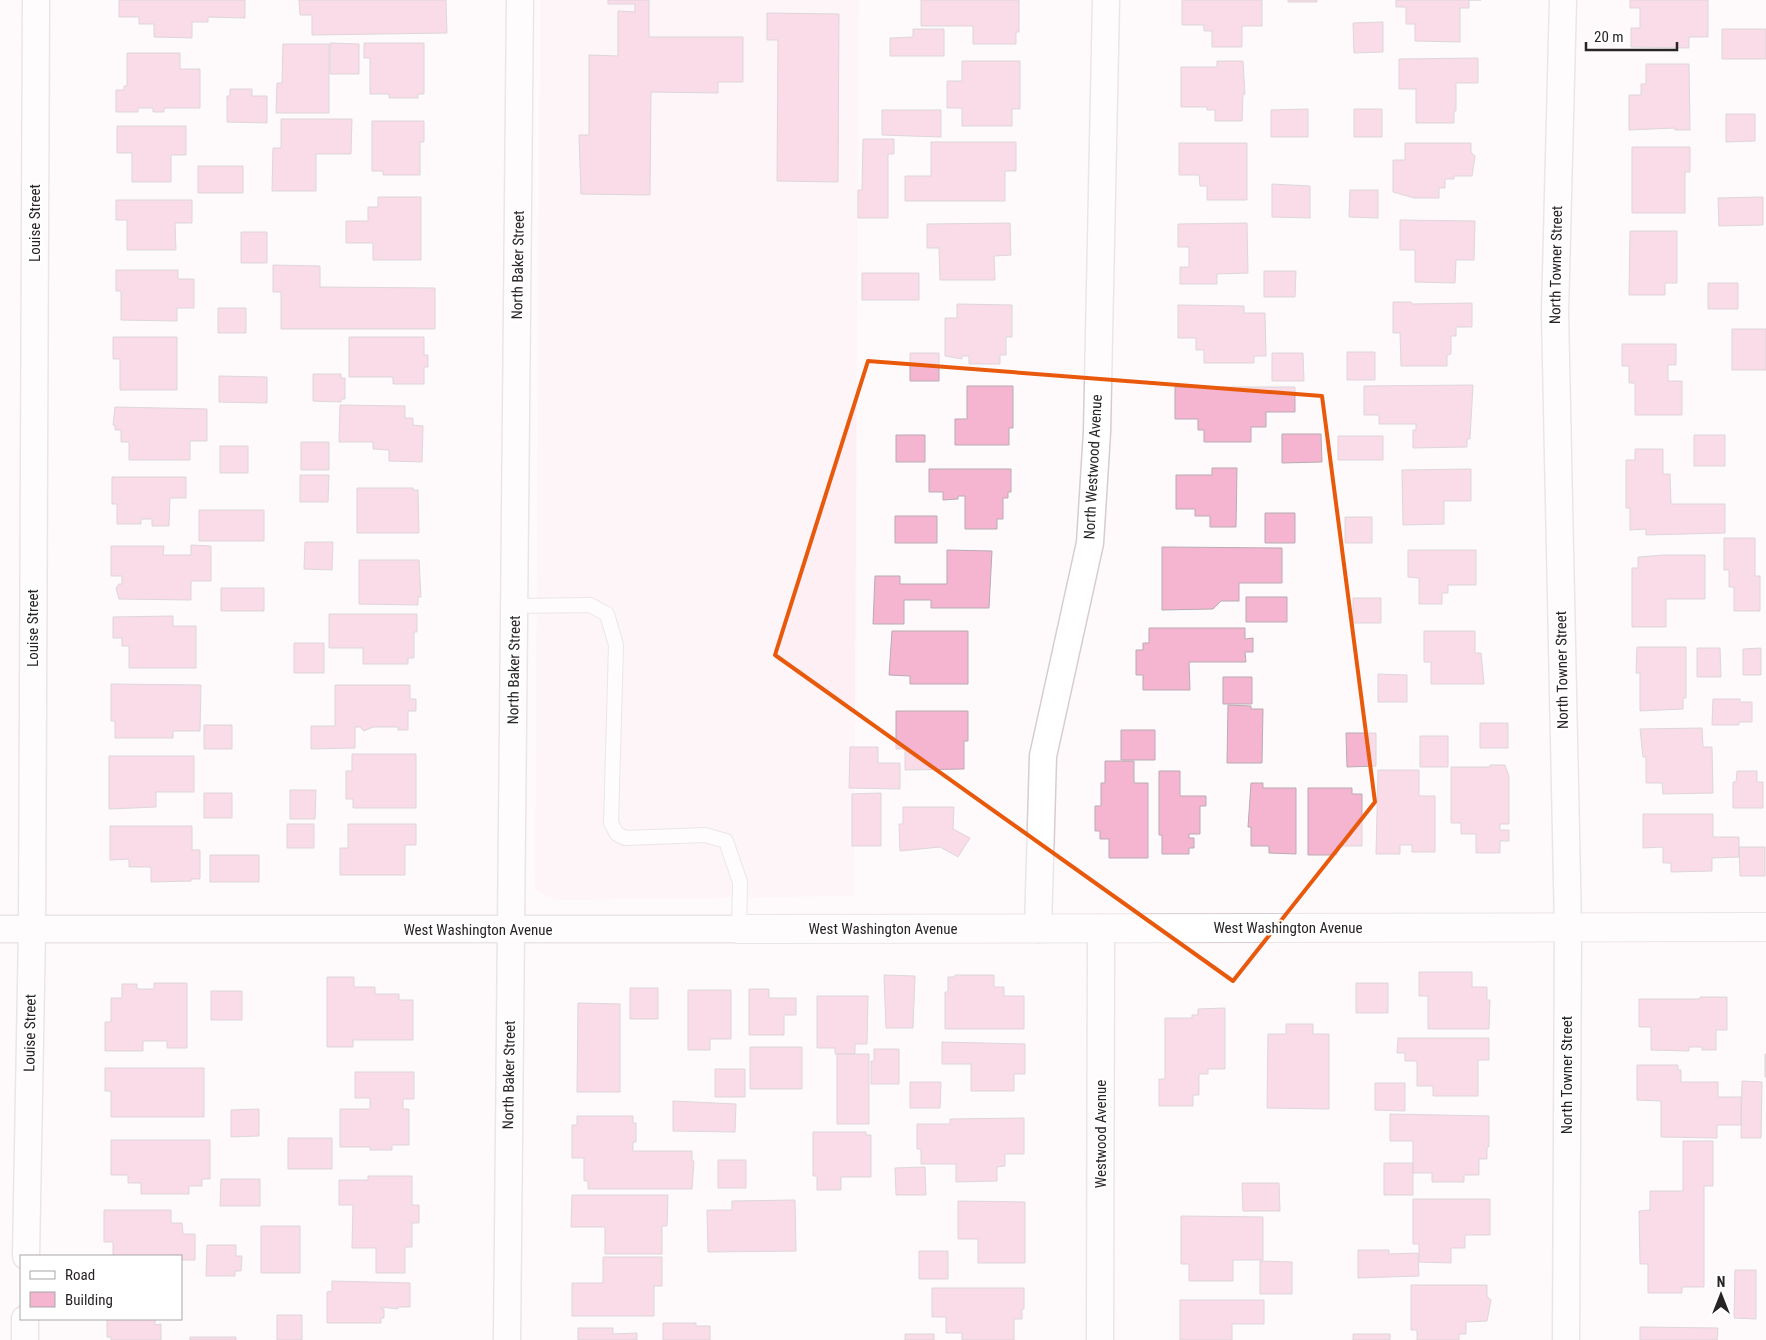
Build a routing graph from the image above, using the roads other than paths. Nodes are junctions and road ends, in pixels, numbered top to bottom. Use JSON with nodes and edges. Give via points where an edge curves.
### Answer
{"nodes":[{"id":1,"x":36,"y":0,"type":"edge"},
{"id":2,"x":520,"y":0,"type":"edge"},
{"id":3,"x":1106,"y":0,"type":"edge"},
{"id":4,"x":1563,"y":0,"type":"edge"},
{"id":5,"x":514,"y":606,"type":"junction"},
{"id":6,"x":1766,"y":927,"type":"edge"},
{"id":7,"x":1101,"y":928,"type":"junction"},
{"id":8,"x":1568,"y":928,"type":"junction"},
{"id":9,"x":0,"y":929,"type":"edge"},
{"id":10,"x":739,"y":929,"type":"junction"},
{"id":11,"x":1038,"y":929,"type":"junction"},
{"id":12,"x":511,"y":930,"type":"junction"},
{"id":13,"x":32,"y":931,"type":"junction"},
{"id":14,"x":26,"y":1255,"type":"edge"},
{"id":15,"x":25,"y":1320,"type":"edge"},
{"id":16,"x":25,"y":1340,"type":"edge"},
{"id":17,"x":507,"y":1340,"type":"edge"},
{"id":18,"x":1100,"y":1340,"type":"edge"},
{"id":19,"x":1566,"y":1340,"type":"edge"}],
"edges":[{"from":1,"to":13,"type":"street","name":"Louise Street"},
{"from":2,"to":5,"type":"street","name":"North Baker Street"},
{"from":3,"to":11,"type":"street","name":"North Westwood Avenue","via":[[1097,432],[1090,543],[1043,756]]},
{"from":4,"to":8,"type":"street","name":"North Towner Street","via":[[1555,312]]},
{"from":5,"to":10,"type":"lane","via":[[590,605],[607,614],[616,645],[611,823],[617,834],[625,838],[705,835],[726,841],[740,882]]},
{"from":5,"to":12,"type":"street","name":"North Baker Street"},
{"from":6,"to":8,"type":"street","name":"West Washington Avenue"},
{"from":7,"to":8,"type":"street","name":"West Washington Avenue"},
{"from":7,"to":11,"type":"street","name":"West Washington Avenue"},
{"from":7,"to":18,"type":"street","name":"Westwood Avenue"},
{"from":8,"to":19,"type":"street","name":"North Towner Street"},
{"from":9,"to":13,"type":"street","name":"West Washington Avenue"},
{"from":10,"to":11,"type":"street","name":"West Washington Avenue"},
{"from":10,"to":12,"type":"street","name":"West Washington Avenue"},
{"from":12,"to":13,"type":"street","name":"West Washington Avenue"},
{"from":12,"to":17,"type":"street","name":"North Baker Street"},
{"from":13,"to":14,"type":"street","name":"Louise Street"},
{"from":15,"to":16,"type":"street"}]}
